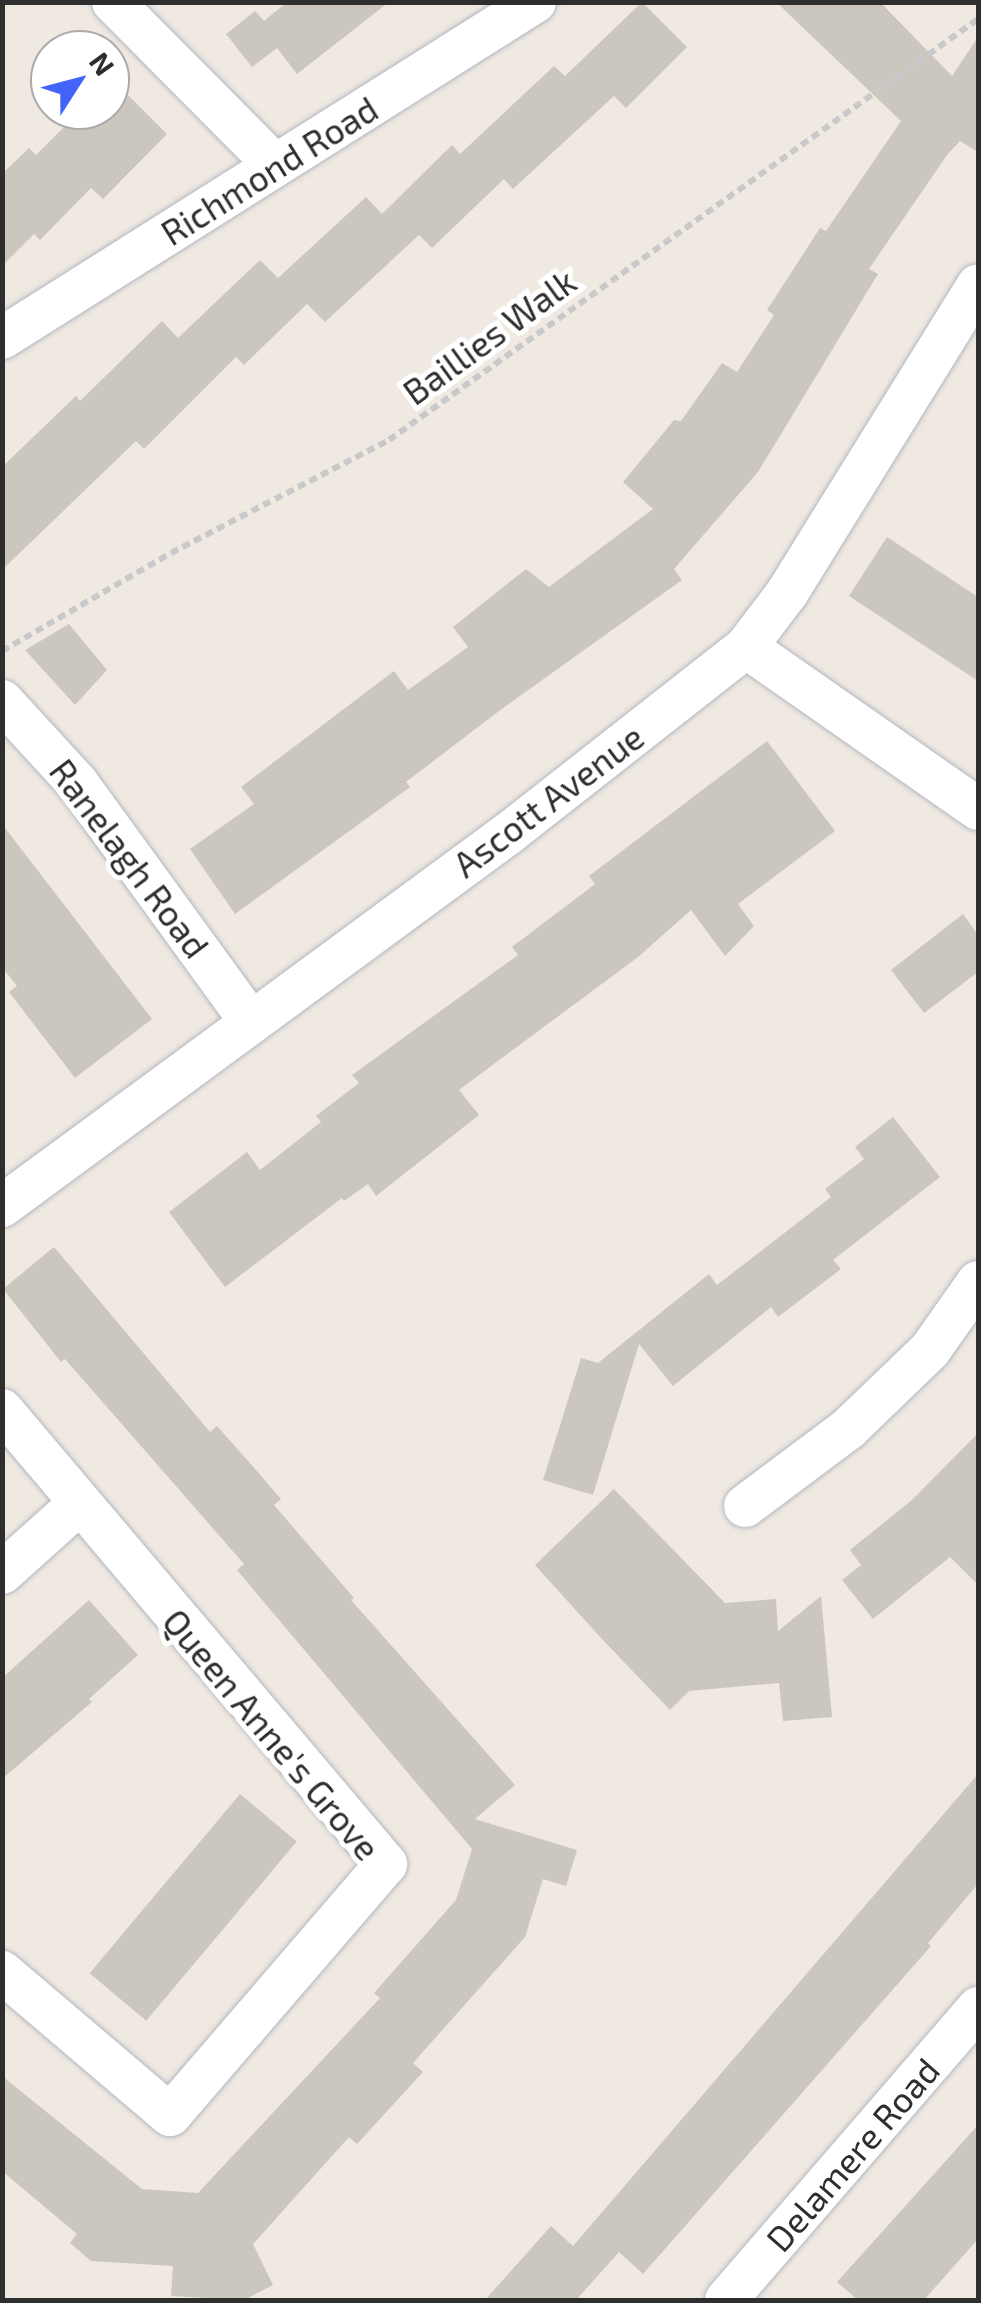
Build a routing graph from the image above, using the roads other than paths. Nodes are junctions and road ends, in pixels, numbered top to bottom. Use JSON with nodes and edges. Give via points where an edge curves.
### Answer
{"nodes":[{"id":1,"x":113,"y":2,"type":"edge"},
{"id":2,"x":535,"y":2,"type":"edge"},
{"id":3,"x":274,"y":164,"type":"junction"},
{"id":4,"x":978,"y":285,"type":"edge"},
{"id":5,"x":2,"y":338,"type":"edge"},
{"id":6,"x":746,"y":647,"type":"junction"},
{"id":7,"x":2,"y":700,"type":"edge"},
{"id":8,"x":978,"y":810,"type":"edge"},
{"id":9,"x":250,"y":1021,"type":"junction"},
{"id":10,"x":2,"y":1206,"type":"edge"},
{"id":11,"x":978,"y":1282,"type":"edge"},
{"id":12,"x":2,"y":1410,"type":"edge"},
{"id":13,"x":79,"y":1504,"type":"junction"},
{"id":14,"x":745,"y":1506,"type":"dead end"},
{"id":15,"x":2,"y":1573,"type":"edge"},
{"id":16,"x":2,"y":1972,"type":"edge"},
{"id":17,"x":978,"y":2008,"type":"edge"},
{"id":18,"x":726,"y":2300,"type":"edge"}],
"edges":[{"from":1,"to":3,"type":"street"},
{"from":2,"to":3,"type":"street","name":"Richmond Road"},
{"from":3,"to":5,"type":"street","name":"Richmond Road"},
{"from":4,"to":6,"type":"street","name":"Ascott Avenue"},
{"from":6,"to":8,"type":"street"},
{"from":6,"to":9,"type":"street","name":"Ascott Avenue","via":[[509,832]]},
{"from":7,"to":9,"type":"street","name":"Ranelagh Road","via":[[78,784]]},
{"from":9,"to":10,"type":"street","name":"Ascott Avenue"},
{"from":11,"to":14,"type":"street","via":[[930,1350],[848,1429]]},
{"from":12,"to":13,"type":"street","name":"Queen Anne's Grove"},
{"from":13,"to":15,"type":"street"},
{"from":13,"to":16,"type":"street","name":"Queen Anne's Grove","via":[[386,1864],[170,2114]]},
{"from":17,"to":18,"type":"street","name":"Delamere Road"}]}
